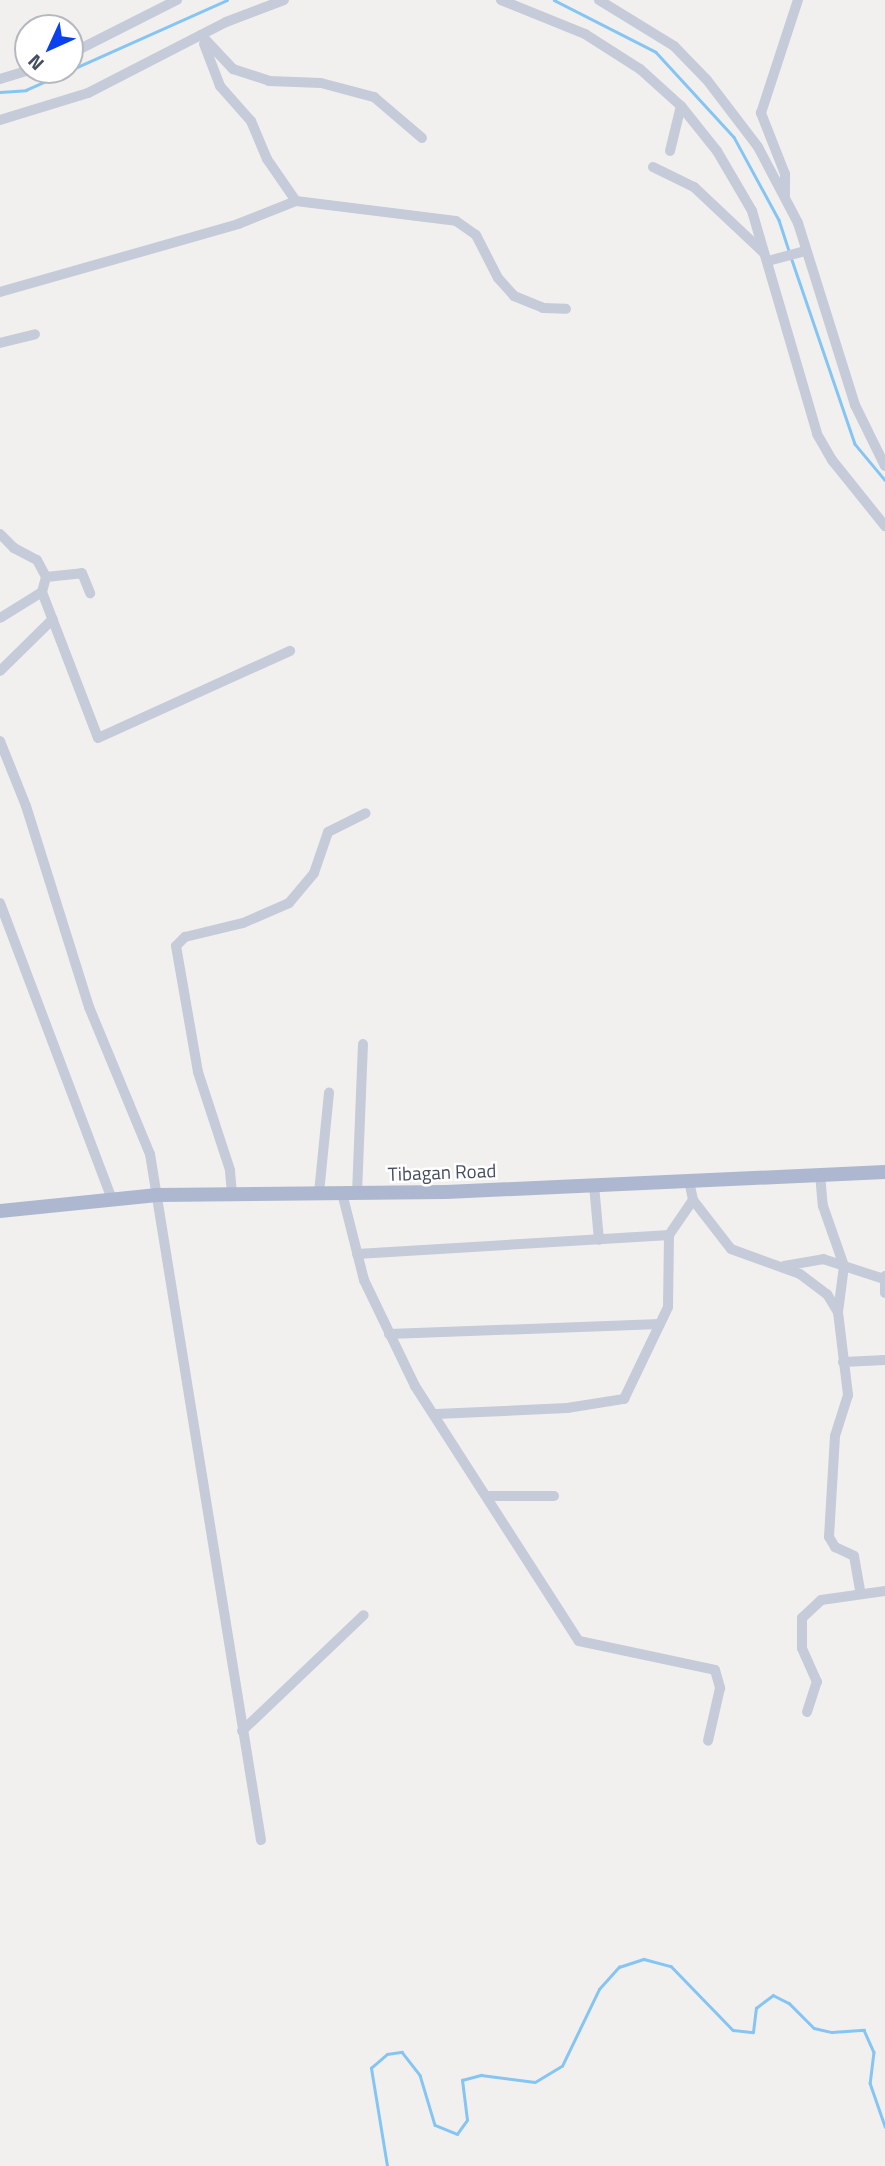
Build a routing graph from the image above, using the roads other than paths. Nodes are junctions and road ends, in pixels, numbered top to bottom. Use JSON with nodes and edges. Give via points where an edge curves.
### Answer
{"nodes":[{"id":1,"x":177,"y":0,"type":"edge"},
{"id":2,"x":284,"y":0,"type":"edge"},
{"id":3,"x":501,"y":0,"type":"edge"},
{"id":4,"x":599,"y":0,"type":"edge"},
{"id":5,"x":798,"y":0,"type":"edge"},
{"id":6,"x":201,"y":35,"type":"junction"},
{"id":7,"x":84,"y":47,"type":"edge"},
{"id":8,"x":681,"y":106,"type":"junction"},
{"id":9,"x":0,"y":120,"type":"edge"},
{"id":10,"x":422,"y":138,"type":"dead end"},
{"id":11,"x":670,"y":150,"type":"dead end"},
{"id":12,"x":653,"y":167,"type":"dead end"},
{"id":13,"x":785,"y":195,"type":"junction"},
{"id":14,"x":296,"y":201,"type":"junction"},
{"id":15,"x":803,"y":252,"type":"junction"},
{"id":16,"x":771,"y":258,"type":"junction"},
{"id":17,"x":0,"y":292,"type":"edge"},
{"id":18,"x":566,"y":309,"type":"dead end"},
{"id":19,"x":35,"y":334,"type":"dead end"},
{"id":20,"x":0,"y":343,"type":"edge"},
{"id":21,"x":885,"y":466,"type":"edge"},
{"id":22,"x":885,"y":526,"type":"edge"},
{"id":23,"x":0,"y":534,"type":"edge"},
{"id":24,"x":46,"y":577,"type":"junction"},
{"id":25,"x":42,"y":592,"type":"junction"},
{"id":26,"x":90,"y":593,"type":"dead end"},
{"id":27,"x":0,"y":618,"type":"edge"},
{"id":28,"x":53,"y":619,"type":"junction"},
{"id":29,"x":290,"y":651,"type":"dead end"},
{"id":30,"x":0,"y":671,"type":"edge"},
{"id":31,"x":0,"y":741,"type":"edge"},
{"id":32,"x":366,"y":813,"type":"dead end"},
{"id":33,"x":0,"y":903,"type":"edge"},
{"id":34,"x":363,"y":1044,"type":"dead end"},
{"id":35,"x":329,"y":1092,"type":"dead end"},
{"id":36,"x":885,"y":1172,"type":"edge"},
{"id":37,"x":820,"y":1174,"type":"junction"},
{"id":38,"x":689,"y":1181,"type":"junction"},
{"id":39,"x":594,"y":1185,"type":"junction"},
{"id":40,"x":319,"y":1193,"type":"junction"},
{"id":41,"x":350,"y":1193,"type":"junction"},
{"id":42,"x":232,"y":1194,"type":"junction"},
{"id":43,"x":157,"y":1195,"type":"junction"},
{"id":44,"x":112,"y":1200,"type":"junction"},
{"id":45,"x":693,"y":1200,"type":"junction"},
{"id":46,"x":0,"y":1211,"type":"edge"},
{"id":47,"x":668,"y":1235,"type":"junction"},
{"id":48,"x":600,"y":1240,"type":"junction"},
{"id":49,"x":357,"y":1254,"type":"junction"},
{"id":50,"x":780,"y":1266,"type":"junction"},
{"id":51,"x":844,"y":1266,"type":"junction"},
{"id":52,"x":884,"y":1278,"type":"edge"},
{"id":53,"x":885,"y":1293,"type":"edge"},
{"id":54,"x":838,"y":1312,"type":"junction"},
{"id":55,"x":660,"y":1324,"type":"junction"},
{"id":56,"x":389,"y":1334,"type":"junction"},
{"id":57,"x":885,"y":1360,"type":"edge"},
{"id":58,"x":843,"y":1362,"type":"junction"},
{"id":59,"x":436,"y":1414,"type":"junction"},
{"id":60,"x":487,"y":1496,"type":"junction"},
{"id":61,"x":554,"y":1496,"type":"dead end"},
{"id":62,"x":860,"y":1591,"type":"junction"},
{"id":63,"x":885,"y":1591,"type":"edge"},
{"id":64,"x":364,"y":1615,"type":"dead end"},
{"id":65,"x":807,"y":1712,"type":"dead end"},
{"id":66,"x":242,"y":1731,"type":"junction"},
{"id":67,"x":708,"y":1741,"type":"dead end"},
{"id":68,"x":261,"y":1840,"type":"dead end"}],
"edges":[{"from":1,"to":7,"type":"street"},
{"from":2,"to":6,"type":"street"},
{"from":3,"to":8,"type":"street","via":[[598,41],[640,69]]},
{"from":4,"to":13,"type":"street","via":[[656,32],[704,77],[741,121]]},
{"from":5,"to":13,"type":"street","via":[[761,113],[785,174]]},
{"from":6,"to":9,"type":"street","via":[[88,93]]},
{"from":6,"to":10,"type":"street","via":[[233,68],[269,80],[321,83],[374,97]]},
{"from":6,"to":14,"type":"street","via":[[220,86],[251,121],[267,159]]},
{"from":8,"to":11,"type":"street"},
{"from":8,"to":16,"type":"street","via":[[718,151],[752,211]]},
{"from":12,"to":16,"type":"street","via":[[694,187]]},
{"from":13,"to":15,"type":"street"},
{"from":14,"to":17,"type":"street","via":[[238,224]]},
{"from":14,"to":18,"type":"street","via":[[456,221],[476,235],[503,286],[514,296],[542,308]]},
{"from":15,"to":16,"type":"street"},
{"from":15,"to":21,"type":"street","via":[[855,405]]},
{"from":16,"to":22,"type":"street","via":[[817,434]]},
{"from":19,"to":20,"type":"street"},
{"from":23,"to":24,"type":"street","via":[[37,560]]},
{"from":24,"to":25,"type":"street"},
{"from":24,"to":26,"type":"street","via":[[82,573]]},
{"from":25,"to":27,"type":"street"},
{"from":25,"to":28,"type":"street"},
{"from":28,"to":29,"type":"street","via":[[94,735],[99,738]]},
{"from":28,"to":30,"type":"street"},
{"from":31,"to":43,"type":"street","via":[[26,806],[89,1007],[145,1138]]},
{"from":32,"to":42,"type":"street","via":[[328,832],[314,873],[289,903],[243,923],[185,937],[176,946],[198,1072],[230,1170]]},
{"from":33,"to":44,"type":"street"},
{"from":34,"to":41,"type":"street"},
{"from":35,"to":40,"type":"street"},
{"from":36,"to":37,"type":"main road","name":"Tibagan Road"},
{"from":37,"to":38,"type":"main road","name":"Tibagan Road"},
{"from":37,"to":51,"type":"street","via":[[823,1206]]},
{"from":38,"to":39,"type":"main road","name":"Tibagan Road"},
{"from":38,"to":45,"type":"street"},
{"from":39,"to":41,"type":"main road","name":"Tibagan Road"},
{"from":39,"to":48,"type":"street"},
{"from":40,"to":41,"type":"main road","name":"Tibagan Road"},
{"from":40,"to":42,"type":"main road","name":"Tibagan Road"},
{"from":41,"to":49,"type":"street"},
{"from":42,"to":43,"type":"main road","name":"Tibagan Road"},
{"from":43,"to":44,"type":"main road","name":"Tibagan Road"},
{"from":43,"to":66,"type":"street"},
{"from":44,"to":46,"type":"main road","name":"Tibagan Road"},
{"from":45,"to":47,"type":"street"},
{"from":45,"to":50,"type":"street","via":[[732,1249]]},
{"from":47,"to":48,"type":"street"},
{"from":47,"to":55,"type":"street","via":[[670,1296]]},
{"from":48,"to":49,"type":"street"},
{"from":49,"to":56,"type":"street"},
{"from":50,"to":51,"type":"street","via":[[823,1259]]},
{"from":50,"to":54,"type":"street","via":[[814,1283]]},
{"from":51,"to":52,"type":"street"},
{"from":51,"to":54,"type":"street"},
{"from":52,"to":53,"type":"street"},
{"from":54,"to":58,"type":"street"},
{"from":55,"to":56,"type":"street"},
{"from":55,"to":59,"type":"street","via":[[639,1375],[620,1402]]},
{"from":56,"to":59,"type":"street","via":[[415,1386]]},
{"from":57,"to":58,"type":"street"},
{"from":58,"to":62,"type":"street","via":[[848,1395],[835,1436],[829,1537],[835,1548],[854,1556]]},
{"from":59,"to":60,"type":"street"},
{"from":60,"to":61,"type":"street"},
{"from":60,"to":67,"type":"street","via":[[584,1645],[715,1670],[720,1688]]},
{"from":62,"to":63,"type":"street"},
{"from":62,"to":65,"type":"street","via":[[815,1602],[802,1618],[802,1648],[817,1682]]},
{"from":64,"to":66,"type":"street"},
{"from":66,"to":68,"type":"street"}]}
